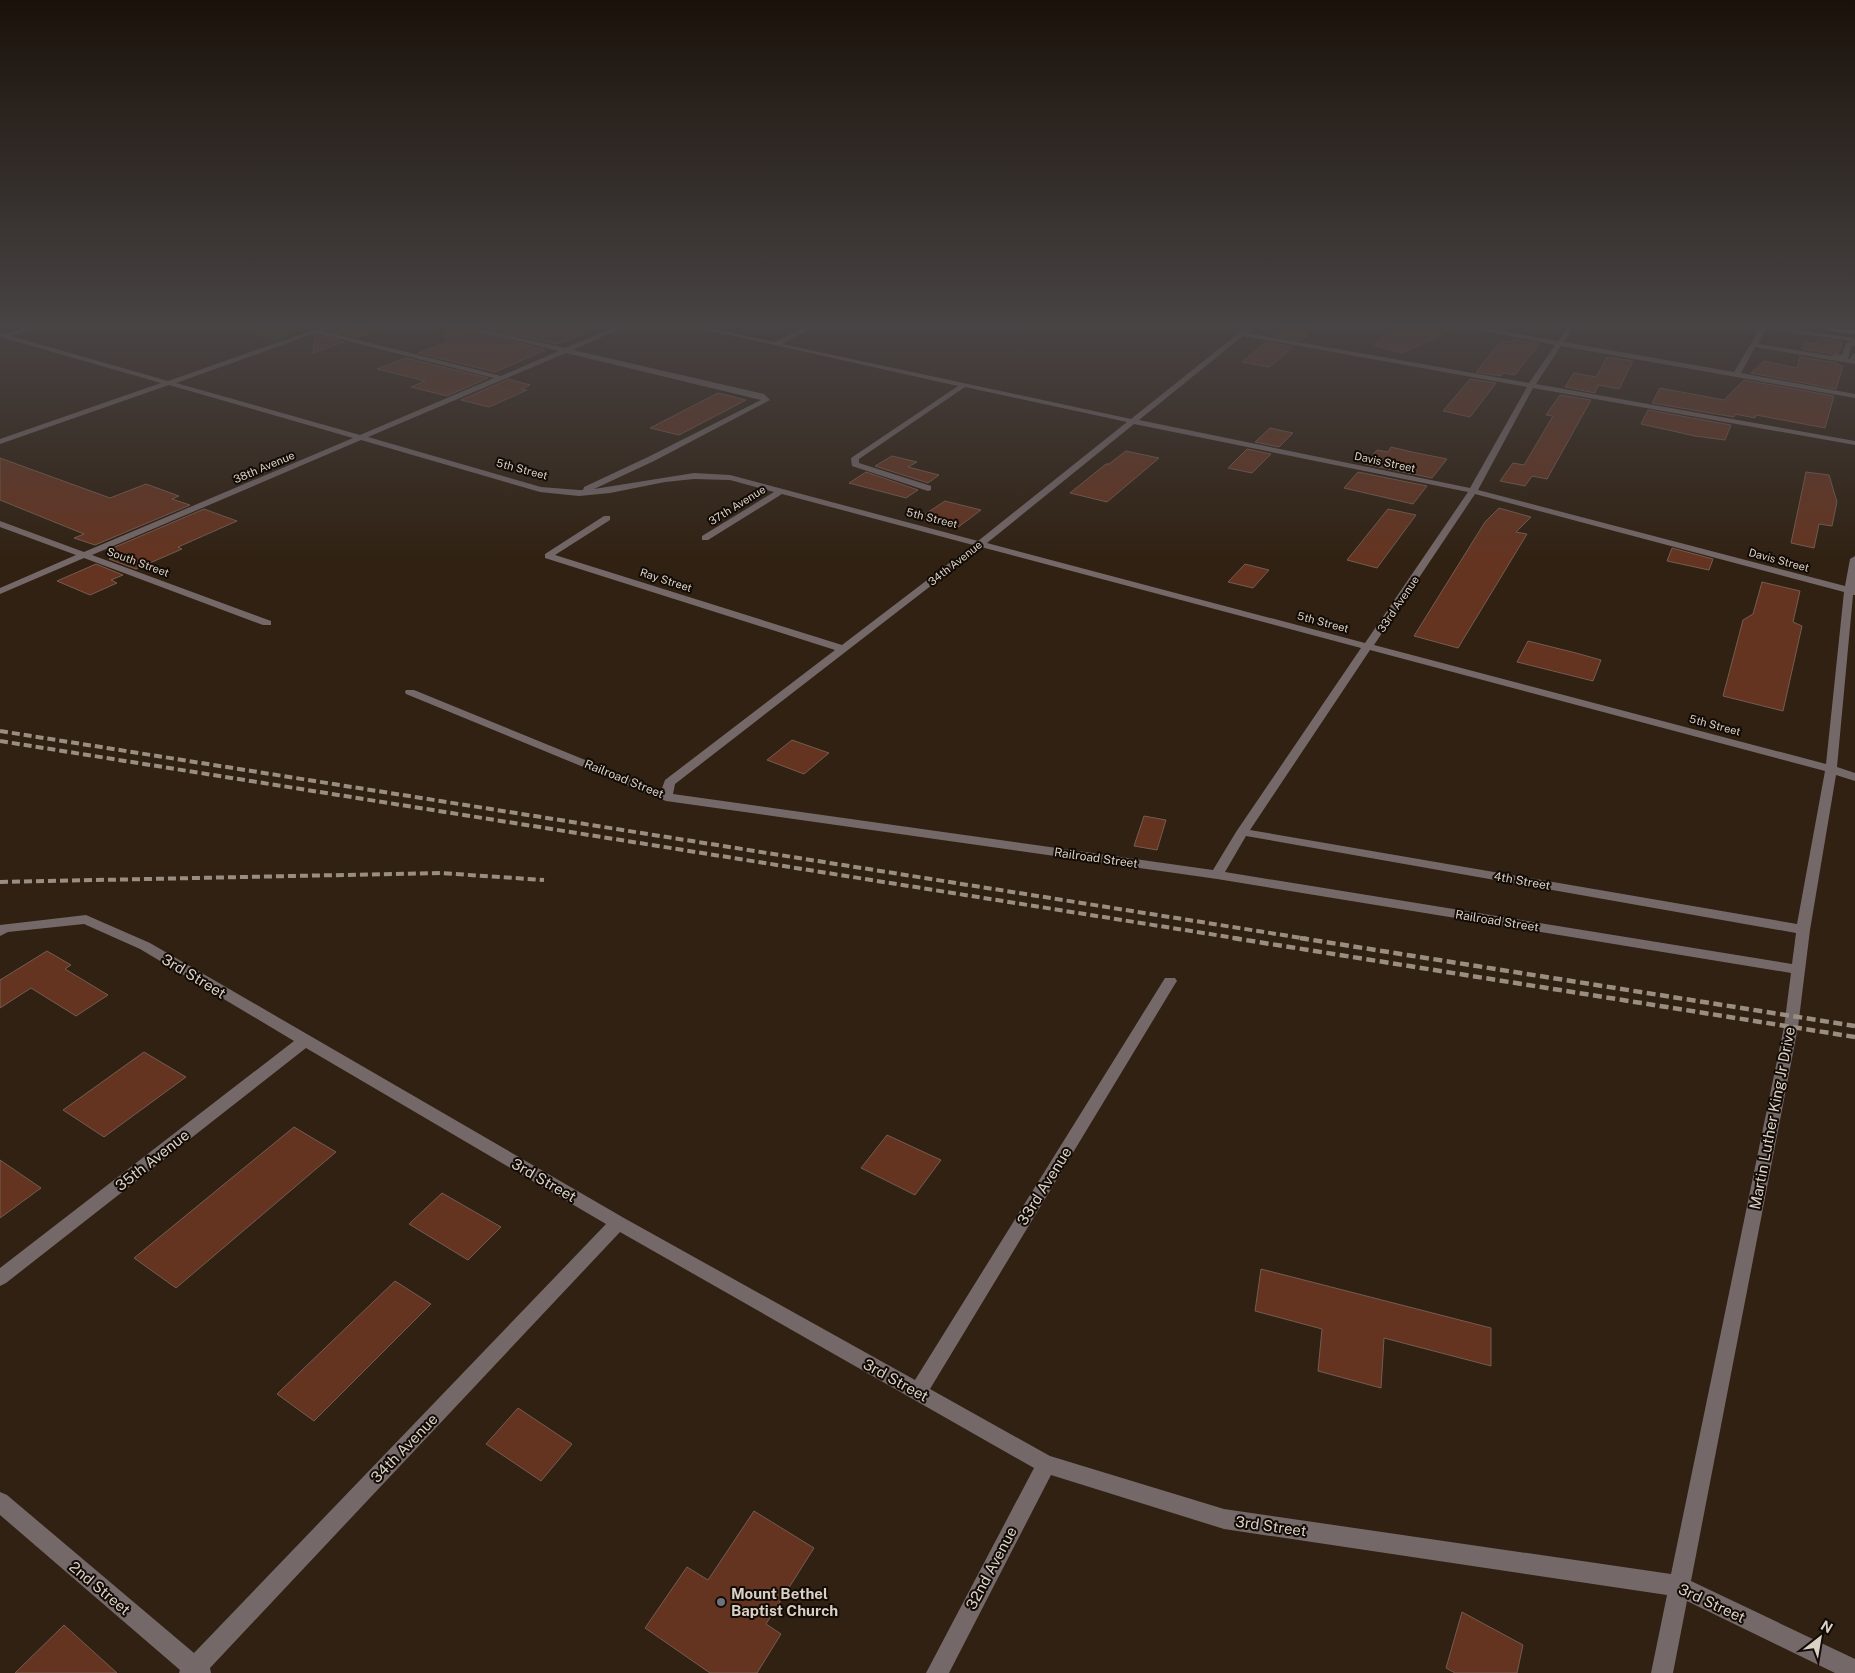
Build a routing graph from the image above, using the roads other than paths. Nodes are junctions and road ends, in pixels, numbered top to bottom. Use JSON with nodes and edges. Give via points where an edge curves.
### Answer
{"nodes":[{"id":1,"x":104,"y":406,"type":"edge"},
{"id":2,"x":252,"y":406,"type":"edge"},
{"id":3,"x":436,"y":406,"type":"edge"},
{"id":4,"x":754,"y":406,"type":"edge"},
{"id":5,"x":932,"y":406,"type":"edge"},
{"id":6,"x":1064,"y":406,"type":"edge"},
{"id":7,"x":1150,"y":406,"type":"edge"},
{"id":8,"x":1520,"y":406,"type":"edge"},
{"id":9,"x":1653,"y":406,"type":"edge"},
{"id":10,"x":1131,"y":421,"type":"junction"},
{"id":11,"x":363,"y":437,"type":"junction"},
{"id":12,"x":0,"y":442,"type":"edge"},
{"id":13,"x":1855,"y":443,"type":"edge"},
{"id":14,"x":928,"y":488,"type":"dead end"},
{"id":15,"x":1473,"y":491,"type":"junction"},
{"id":16,"x":780,"y":492,"type":"junction"},
{"id":17,"x":579,"y":493,"type":"junction"},
{"id":18,"x":607,"y":518,"type":"dead end"},
{"id":19,"x":0,"y":524,"type":"edge"},
{"id":20,"x":705,"y":538,"type":"dead end"},
{"id":21,"x":981,"y":543,"type":"junction"},
{"id":22,"x":83,"y":555,"type":"junction"},
{"id":23,"x":1855,"y":558,"type":"edge"},
{"id":24,"x":0,"y":591,"type":"edge"},
{"id":25,"x":1852,"y":591,"type":"edge"},
{"id":26,"x":267,"y":622,"type":"dead end"},
{"id":27,"x":1368,"y":647,"type":"junction"},
{"id":28,"x":843,"y":650,"type":"junction"},
{"id":29,"x":410,"y":692,"type":"dead end"},
{"id":30,"x":1831,"y":769,"type":"junction"},
{"id":31,"x":1855,"y":777,"type":"edge"},
{"id":32,"x":666,"y":797,"type":"junction"},
{"id":33,"x":1242,"y":832,"type":"junction"},
{"id":34,"x":1217,"y":875,"type":"junction"},
{"id":35,"x":3,"y":929,"type":"edge"},
{"id":36,"x":1802,"y":930,"type":"junction"},
{"id":37,"x":1799,"y":970,"type":"junction"},
{"id":38,"x":1170,"y":981,"type":"dead end"},
{"id":39,"x":304,"y":1042,"type":"junction"},
{"id":40,"x":618,"y":1223,"type":"junction"},
{"id":41,"x":0,"y":1278,"type":"edge"},
{"id":42,"x":918,"y":1392,"type":"junction"},
{"id":43,"x":1046,"y":1464,"type":"junction"},
{"id":44,"x":0,"y":1502,"type":"edge"},
{"id":45,"x":1679,"y":1586,"type":"junction"},
{"id":46,"x":195,"y":1671,"type":"edge"},
{"id":47,"x":1855,"y":1671,"type":"edge"},
{"id":48,"x":937,"y":1673,"type":"edge"},
{"id":49,"x":1662,"y":1673,"type":"edge"}],
"edges":[{"from":1,"to":12,"type":"street"},
{"from":2,"to":11,"type":"street","name":"5th Street"},
{"from":3,"to":11,"type":"street","name":"38th Avenue"},
{"from":4,"to":17,"type":"street"},
{"from":5,"to":14,"type":"street","via":[[855,458],[855,464]]},
{"from":6,"to":10,"type":"street","name":"Davis Street"},
{"from":7,"to":10,"type":"street","name":"34th Avenue"},
{"from":8,"to":15,"type":"street","name":"33rd Avenue"},
{"from":9,"to":13,"type":"street"},
{"from":10,"to":15,"type":"street","name":"Davis Street"},
{"from":10,"to":21,"type":"street","name":"34th Avenue"},
{"from":11,"to":17,"type":"street","name":"5th Street","via":[[540,489]]},
{"from":11,"to":22,"type":"street","name":"38th Avenue"},
{"from":15,"to":25,"type":"street","name":"Davis Street"},
{"from":15,"to":27,"type":"street","name":"33rd Avenue"},
{"from":16,"to":17,"type":"street","name":"5th Street","via":[[730,478],[694,476]]},
{"from":16,"to":20,"type":"street","name":"37th Avenue"},
{"from":16,"to":21,"type":"street","name":"5th Street"},
{"from":18,"to":28,"type":"street","name":"Ray Street","via":[[548,556]]},
{"from":19,"to":22,"type":"street","name":"South Street"},
{"from":21,"to":27,"type":"street","name":"5th Street"},
{"from":21,"to":28,"type":"street","name":"34th Avenue"},
{"from":22,"to":24,"type":"street","name":"38th Avenue"},
{"from":22,"to":26,"type":"street","name":"South Street"},
{"from":23,"to":25,"type":"street","name":"Martin Luther King Jr Drive"},
{"from":25,"to":30,"type":"street","name":"Martin Luther King Jr Drive"},
{"from":27,"to":30,"type":"street","name":"5th Street"},
{"from":27,"to":33,"type":"street","name":"33rd Avenue"},
{"from":28,"to":32,"type":"street","name":"34th Avenue","via":[[669,783]]},
{"from":29,"to":32,"type":"street","name":"Railroad Street"},
{"from":30,"to":31,"type":"street","name":"5th Street"},
{"from":30,"to":36,"type":"street","name":"Martin Luther King Jr Drive"},
{"from":32,"to":34,"type":"street","name":"Railroad Street"},
{"from":33,"to":34,"type":"street","name":"33rd Avenue"},
{"from":33,"to":36,"type":"street","name":"4th Street"},
{"from":34,"to":37,"type":"street","name":"Railroad Street"},
{"from":35,"to":39,"type":"street","name":"3rd Street","via":[[86,919],[145,946]]},
{"from":36,"to":37,"type":"street","name":"Martin Luther King Jr Drive"},
{"from":37,"to":45,"type":"street","name":"Martin Luther King Jr Drive","via":[[1791,1027]]},
{"from":38,"to":42,"type":"street","name":"33rd Avenue"},
{"from":39,"to":40,"type":"street","name":"3rd Street"},
{"from":39,"to":41,"type":"street","name":"35th Avenue"},
{"from":40,"to":42,"type":"street","name":"3rd Street"},
{"from":40,"to":46,"type":"street","name":"34th Avenue"},
{"from":42,"to":43,"type":"street","name":"3rd Street"},
{"from":43,"to":45,"type":"street","name":"3rd Street","via":[[1224,1519]]},
{"from":43,"to":48,"type":"street","name":"32nd Avenue"},
{"from":44,"to":46,"type":"street","name":"2nd Street"},
{"from":45,"to":47,"type":"street","name":"3rd Street"},
{"from":45,"to":49,"type":"street","name":"Martin Luther King Jr Drive"}]}
